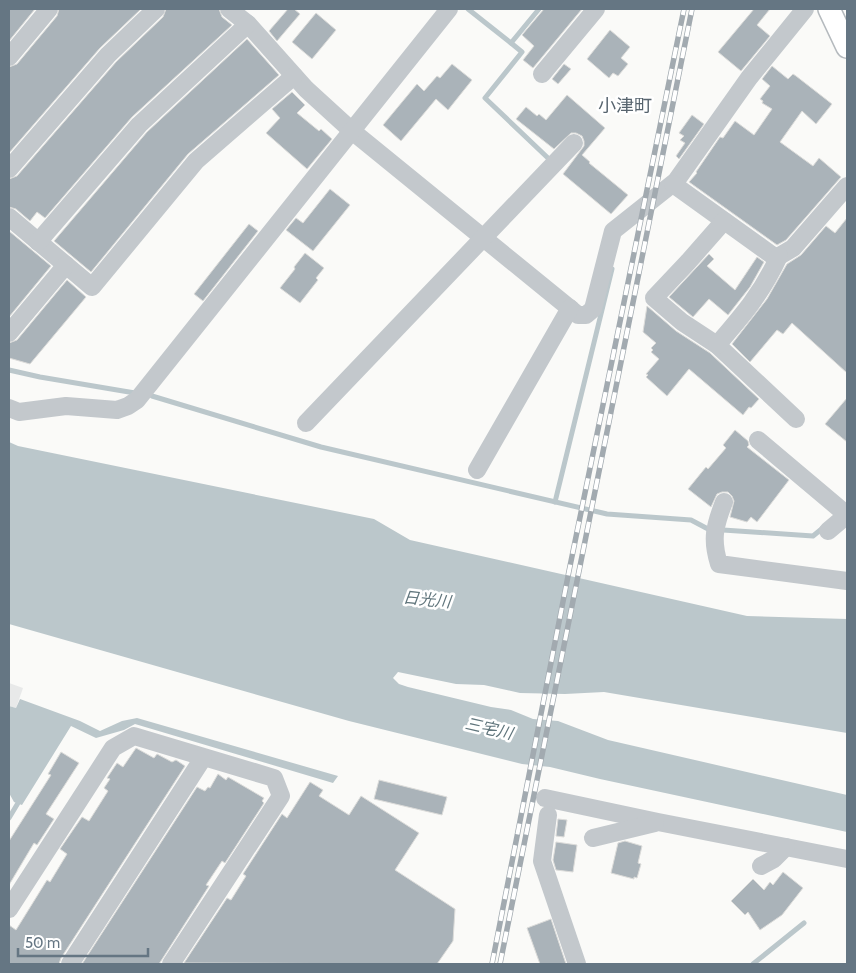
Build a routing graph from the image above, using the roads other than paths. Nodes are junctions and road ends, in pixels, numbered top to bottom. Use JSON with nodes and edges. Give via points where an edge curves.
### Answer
{"nodes":[{"id":1,"x":49,"y":9,"type":"edge"},
{"id":2,"x":156,"y":9,"type":"edge"},
{"id":3,"x":228,"y":9,"type":"edge"},
{"id":4,"x":449,"y":9,"type":"edge"},
{"id":5,"x":596,"y":9,"type":"edge"},
{"id":6,"x":805,"y":9,"type":"edge"},
{"id":7,"x":829,"y":9,"type":"edge"},
{"id":8,"x":248,"y":24,"type":"junction"},
{"id":9,"x":847,"y":47,"type":"edge"},
{"id":10,"x":9,"y":57,"type":"edge"},
{"id":11,"x":542,"y":74,"type":"dead end"},
{"id":12,"x":294,"y":76,"type":"junction"},
{"id":13,"x":352,"y":131,"type":"junction"},
{"id":14,"x":574,"y":143,"type":"dead end"},
{"id":15,"x":9,"y":169,"type":"edge"},
{"id":16,"x":673,"y":184,"type":"junction"},
{"id":17,"x":847,"y":186,"type":"edge"},
{"id":18,"x":9,"y":217,"type":"edge"},
{"id":19,"x":724,"y":221,"type":"junction"},
{"id":20,"x":483,"y":238,"type":"junction"},
{"id":21,"x":38,"y":242,"type":"junction"},
{"id":22,"x":780,"y":256,"type":"junction"},
{"id":23,"x":66,"y":265,"type":"junction"},
{"id":24,"x":570,"y":308,"type":"junction"},
{"id":25,"x":9,"y":333,"type":"edge"},
{"id":26,"x":717,"y":345,"type":"junction"},
{"id":27,"x":9,"y":408,"type":"edge"},
{"id":28,"x":796,"y":419,"type":"dead end"},
{"id":29,"x":306,"y":423,"type":"dead end"},
{"id":30,"x":758,"y":440,"type":"dead end"},
{"id":31,"x":477,"y":470,"type":"dead end"},
{"id":32,"x":724,"y":502,"type":"dead end"},
{"id":33,"x":847,"y":515,"type":"edge"},
{"id":34,"x":828,"y":531,"type":"dead end"},
{"id":35,"x":847,"y":582,"type":"edge"},
{"id":36,"x":203,"y":758,"type":"junction"},
{"id":37,"x":545,"y":798,"type":"dead end"},
{"id":38,"x":548,"y":815,"type":"dead end"},
{"id":39,"x":658,"y":822,"type":"junction"},
{"id":40,"x":593,"y":838,"type":"dead end"},
{"id":41,"x":786,"y":847,"type":"junction"},
{"id":42,"x":847,"y":859,"type":"edge"},
{"id":43,"x":761,"y":866,"type":"dead end"},
{"id":44,"x":9,"y":909,"type":"edge"},
{"id":45,"x":71,"y":964,"type":"edge"},
{"id":46,"x":171,"y":964,"type":"edge"},
{"id":47,"x":577,"y":964,"type":"edge"}],
"edges":[{"from":1,"to":10,"type":"street"},
{"from":2,"to":15,"type":"street","via":[[108,56]]},
{"from":3,"to":8,"type":"street"},
{"from":4,"to":13,"type":"street"},
{"from":5,"to":11,"type":"street"},
{"from":6,"to":16,"type":"street","via":[[749,78]]},
{"from":7,"to":9,"type":"main road"},
{"from":8,"to":12,"type":"street"},
{"from":8,"to":21,"type":"street","via":[[139,125]]},
{"from":12,"to":13,"type":"street"},
{"from":12,"to":23,"type":"street","via":[[196,161],[92,288]]},
{"from":13,"to":20,"type":"street"},
{"from":13,"to":27,"type":"street","via":[[137,400],[117,410],[66,406],[19,412]]},
{"from":14,"to":20,"type":"street"},
{"from":16,"to":19,"type":"street"},
{"from":16,"to":24,"type":"street","via":[[613,231],[592,309],[586,315]]},
{"from":17,"to":22,"type":"street","via":[[793,248]]},
{"from":18,"to":21,"type":"street"},
{"from":19,"to":22,"type":"street","via":[[776,258]]},
{"from":19,"to":26,"type":"street","via":[[654,298]]},
{"from":20,"to":24,"type":"street"},
{"from":20,"to":29,"type":"street"},
{"from":21,"to":23,"type":"street"},
{"from":22,"to":26,"type":"street","via":[[753,303]]},
{"from":23,"to":25,"type":"street"},
{"from":24,"to":31,"type":"street"},
{"from":26,"to":28,"type":"street"},
{"from":30,"to":33,"type":"street"},
{"from":32,"to":35,"type":"street","via":[[714,537],[719,564]]},
{"from":33,"to":34,"type":"street"},
{"from":36,"to":44,"type":"street","via":[[134,736],[113,748]]},
{"from":36,"to":45,"type":"street"},
{"from":36,"to":46,"type":"street","via":[[274,778],[281,796]]},
{"from":37,"to":39,"type":"street"},
{"from":38,"to":47,"type":"street","via":[[542,861]]},
{"from":39,"to":40,"type":"street"},
{"from":39,"to":41,"type":"street"},
{"from":41,"to":42,"type":"street"},
{"from":41,"to":43,"type":"street"}]}
